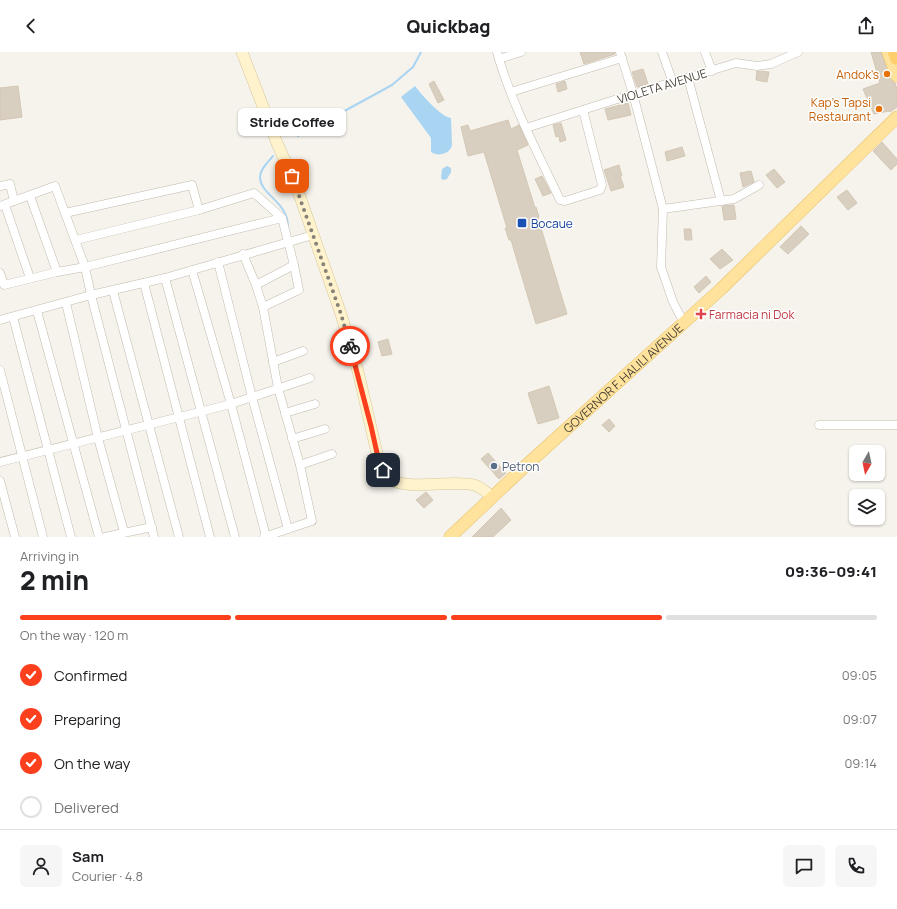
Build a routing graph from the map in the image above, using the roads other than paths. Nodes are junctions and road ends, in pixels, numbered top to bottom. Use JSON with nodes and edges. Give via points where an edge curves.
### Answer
{"nodes":[{"id":1,"x":242,"y":52,"type":"edge"},
{"id":2,"x":521,"y":52,"type":"edge"},
{"id":3,"x":662,"y":52,"type":"edge"},
{"id":4,"x":705,"y":52,"type":"edge"},
{"id":5,"x":798,"y":52,"type":"edge"},
{"id":6,"x":888,"y":52,"type":"edge"},
{"id":7,"x":895,"y":52,"type":"edge"},
{"id":8,"x":621,"y":55,"type":"edge"},
{"id":9,"x":498,"y":56,"type":"edge"},
{"id":10,"x":897,"y":58,"type":"edge"},
{"id":11,"x":712,"y":71,"type":"junction"},
{"id":12,"x":897,"y":76,"type":"edge"},
{"id":13,"x":688,"y":78,"type":"junction"},
{"id":14,"x":673,"y":83,"type":"junction"},
{"id":15,"x":511,"y":92,"type":"junction"},
{"id":16,"x":633,"y":94,"type":"junction"},
{"id":17,"x":583,"y":110,"type":"junction"},
{"id":18,"x":897,"y":116,"type":"edge"},
{"id":19,"x":526,"y":128,"type":"junction"},
{"id":20,"x":759,"y":185,"type":"dead end"},
{"id":21,"x":0,"y":186,"type":"edge"},
{"id":22,"x":30,"y":196,"type":"junction"},
{"id":23,"x":14,"y":201,"type":"junction"},
{"id":24,"x":721,"y":201,"type":"junction"},
{"id":25,"x":2,"y":205,"type":"edge"},
{"id":26,"x":663,"y":209,"type":"junction"},
{"id":27,"x":199,"y":210,"type":"junction"},
{"id":28,"x":65,"y":213,"type":"junction"},
{"id":29,"x":282,"y":218,"type":"junction"},
{"id":30,"x":313,"y":235,"type":"junction"},
{"id":31,"x":76,"y":240,"type":"junction"},
{"id":32,"x":287,"y":242,"type":"junction"},
{"id":33,"x":243,"y":254,"type":"junction"},
{"id":34,"x":218,"y":262,"type":"junction"},
{"id":35,"x":294,"y":265,"type":"junction"},
{"id":36,"x":85,"y":267,"type":"junction"},
{"id":37,"x":192,"y":270,"type":"junction"},
{"id":38,"x":57,"y":272,"type":"junction"},
{"id":39,"x":0,"y":273,"type":"edge"},
{"id":40,"x":30,"y":278,"type":"junction"},
{"id":41,"x":165,"y":278,"type":"junction"},
{"id":42,"x":144,"y":283,"type":"junction"},
{"id":43,"x":256,"y":285,"type":"junction"},
{"id":44,"x":113,"y":291,"type":"junction"},
{"id":45,"x":91,"y":295,"type":"junction"},
{"id":46,"x":66,"y":303,"type":"junction"},
{"id":47,"x":263,"y":307,"type":"junction"},
{"id":48,"x":36,"y":311,"type":"junction"},
{"id":49,"x":12,"y":317,"type":"junction"},
{"id":50,"x":0,"y":320,"type":"edge"},
{"id":51,"x":684,"y":323,"type":"junction"},
{"id":52,"x":303,"y":352,"type":"dead end"},
{"id":53,"x":273,"y":362,"type":"junction"},
{"id":54,"x":0,"y":370,"type":"edge"},
{"id":55,"x":310,"y":378,"type":"dead end"},
{"id":56,"x":278,"y":388,"type":"junction"},
{"id":57,"x":252,"y":397,"type":"junction"},
{"id":58,"x":231,"y":404,"type":"junction"},
{"id":59,"x":315,"y":404,"type":"dead end"},
{"id":60,"x":201,"y":412,"type":"junction"},
{"id":61,"x":285,"y":413,"type":"junction"},
{"id":62,"x":179,"y":417,"type":"junction"},
{"id":63,"x":149,"y":425,"type":"junction"},
{"id":64,"x":819,"y":425,"type":"dead end"},
{"id":65,"x":897,"y":425,"type":"edge"},
{"id":66,"x":325,"y":429,"type":"dead end"},
{"id":67,"x":126,"y":430,"type":"junction"},
{"id":68,"x":98,"y":438,"type":"junction"},
{"id":69,"x":292,"y":439,"type":"junction"},
{"id":70,"x":74,"y":444,"type":"junction"},
{"id":71,"x":48,"y":451,"type":"junction"},
{"id":72,"x":332,"y":454,"type":"dead end"},
{"id":73,"x":23,"y":457,"type":"junction"},
{"id":74,"x":0,"y":462,"type":"edge"},
{"id":75,"x":300,"y":465,"type":"junction"},
{"id":76,"x":0,"y":481,"type":"edge"},
{"id":77,"x":493,"y":497,"type":"junction"},
{"id":78,"x":152,"y":527,"type":"junction"},
{"id":79,"x":288,"y":529,"type":"junction"},
{"id":80,"x":124,"y":532,"type":"junction"},
{"id":81,"x":15,"y":537,"type":"edge"},
{"id":82,"x":43,"y":537,"type":"edge"},
{"id":83,"x":71,"y":537,"type":"edge"},
{"id":84,"x":99,"y":537,"type":"edge"},
{"id":85,"x":105,"y":537,"type":"edge"},
{"id":86,"x":154,"y":537,"type":"edge"},
{"id":87,"x":179,"y":537,"type":"edge"},
{"id":88,"x":210,"y":537,"type":"edge"},
{"id":89,"x":235,"y":537,"type":"edge"},
{"id":90,"x":265,"y":537,"type":"edge"},
{"id":91,"x":450,"y":537,"type":"edge"}],
"edges":[{"from":1,"to":30,"type":"street","via":[[297,188]]},
{"from":2,"to":9,"type":"street"},
{"from":3,"to":14,"type":"street"},
{"from":4,"to":11,"type":"street"},
{"from":5,"to":11,"type":"street","name":"VIOLETA AVENUE","via":[[771,64],[757,66],[736,63]]},
{"from":6,"to":12,"type":"main road"},
{"from":7,"to":10,"type":"highway"},
{"from":8,"to":15,"type":"street"},
{"from":8,"to":16,"type":"street"},
{"from":9,"to":15,"type":"street"},
{"from":11,"to":13,"type":"street","name":"VIOLETA AVENUE"},
{"from":13,"to":14,"type":"street","name":"VIOLETA AVENUE"},
{"from":13,"to":24,"type":"street"},
{"from":14,"to":16,"type":"street","name":"VIOLETA AVENUE"},
{"from":15,"to":19,"type":"street"},
{"from":16,"to":17,"type":"street","name":"VIOLETA AVENUE"},
{"from":16,"to":26,"type":"street"},
{"from":17,"to":19,"type":"street","name":"VIOLETA AVENUE"},
{"from":17,"to":19,"type":"street","via":[[602,186],[600,190],[565,201],[560,200]]},
{"from":18,"to":51,"type":"main road","name":"GOVERNOR F. HALILI AVENUE"},
{"from":20,"to":24,"type":"street","via":[[734,199]]},
{"from":21,"to":23,"type":"street","via":[[10,184]]},
{"from":22,"to":23,"type":"street"},
{"from":22,"to":28,"type":"street","via":[[55,186]]},
{"from":22,"to":38,"type":"street"},
{"from":23,"to":25,"type":"street"},
{"from":24,"to":26,"type":"street"},
{"from":25,"to":40,"type":"street"},
{"from":26,"to":51,"type":"street","via":[[661,267],[673,302]]},
{"from":27,"to":28,"type":"street","via":[[192,185]]},
{"from":27,"to":29,"type":"street","via":[[254,193]]},
{"from":27,"to":31,"type":"street"},
{"from":28,"to":31,"type":"street"},
{"from":29,"to":32,"type":"street"},
{"from":29,"to":36,"type":"street"},
{"from":30,"to":32,"type":"street"},
{"from":30,"to":77,"type":"street","via":[[358,371],[379,462],[388,478],[415,485],[464,483],[480,487]]},
{"from":31,"to":36,"type":"street"},
{"from":32,"to":33,"type":"street"},
{"from":32,"to":35,"type":"street"},
{"from":33,"to":34,"type":"street"},
{"from":33,"to":43,"type":"street"},
{"from":34,"to":37,"type":"street"},
{"from":34,"to":57,"type":"street"},
{"from":35,"to":43,"type":"street"},
{"from":35,"to":47,"type":"street","via":[[299,290]]},
{"from":36,"to":38,"type":"street"},
{"from":36,"to":45,"type":"street"},
{"from":37,"to":41,"type":"street"},
{"from":37,"to":58,"type":"street"},
{"from":38,"to":40,"type":"street"},
{"from":39,"to":40,"type":"street","via":[[4,285]]},
{"from":41,"to":42,"type":"street"},
{"from":41,"to":60,"type":"street"},
{"from":42,"to":44,"type":"street"},
{"from":42,"to":62,"type":"street"},
{"from":43,"to":47,"type":"street"},
{"from":44,"to":45,"type":"street"},
{"from":44,"to":63,"type":"street"},
{"from":45,"to":46,"type":"street"},
{"from":45,"to":67,"type":"street"},
{"from":46,"to":48,"type":"street"},
{"from":46,"to":68,"type":"street"},
{"from":47,"to":53,"type":"street"},
{"from":48,"to":49,"type":"street"},
{"from":48,"to":70,"type":"street"},
{"from":49,"to":50,"type":"street"},
{"from":49,"to":71,"type":"street"},
{"from":51,"to":77,"type":"main road","name":"GOVERNOR F. HALILI AVENUE"},
{"from":52,"to":53,"type":"street"},
{"from":53,"to":56,"type":"street"},
{"from":54,"to":73,"type":"street"},
{"from":55,"to":56,"type":"street"},
{"from":56,"to":57,"type":"street"},
{"from":56,"to":61,"type":"street"},
{"from":57,"to":58,"type":"street"},
{"from":57,"to":79,"type":"street"},
{"from":58,"to":60,"type":"street"},
{"from":58,"to":90,"type":"street"},
{"from":59,"to":61,"type":"street"},
{"from":60,"to":62,"type":"street"},
{"from":60,"to":89,"type":"street"},
{"from":61,"to":69,"type":"street"},
{"from":62,"to":63,"type":"street"},
{"from":62,"to":88,"type":"street"},
{"from":63,"to":67,"type":"street"},
{"from":63,"to":87,"type":"street"},
{"from":64,"to":65,"type":"street"},
{"from":66,"to":69,"type":"street"},
{"from":67,"to":68,"type":"street"},
{"from":67,"to":78,"type":"street"},
{"from":68,"to":70,"type":"street"},
{"from":68,"to":80,"type":"street"},
{"from":69,"to":75,"type":"street"},
{"from":70,"to":71,"type":"street"},
{"from":70,"to":84,"type":"street"},
{"from":71,"to":73,"type":"street"},
{"from":71,"to":83,"type":"street"},
{"from":72,"to":75,"type":"street"},
{"from":73,"to":74,"type":"street"},
{"from":73,"to":82,"type":"street"},
{"from":75,"to":79,"type":"street","via":[[312,521]]},
{"from":76,"to":81,"type":"street"},
{"from":77,"to":91,"type":"main road","name":"GOVERNOR F. HALILI AVENUE"},
{"from":78,"to":80,"type":"street"},
{"from":78,"to":86,"type":"street"},
{"from":79,"to":90,"type":"street"},
{"from":80,"to":85,"type":"street"}]}
